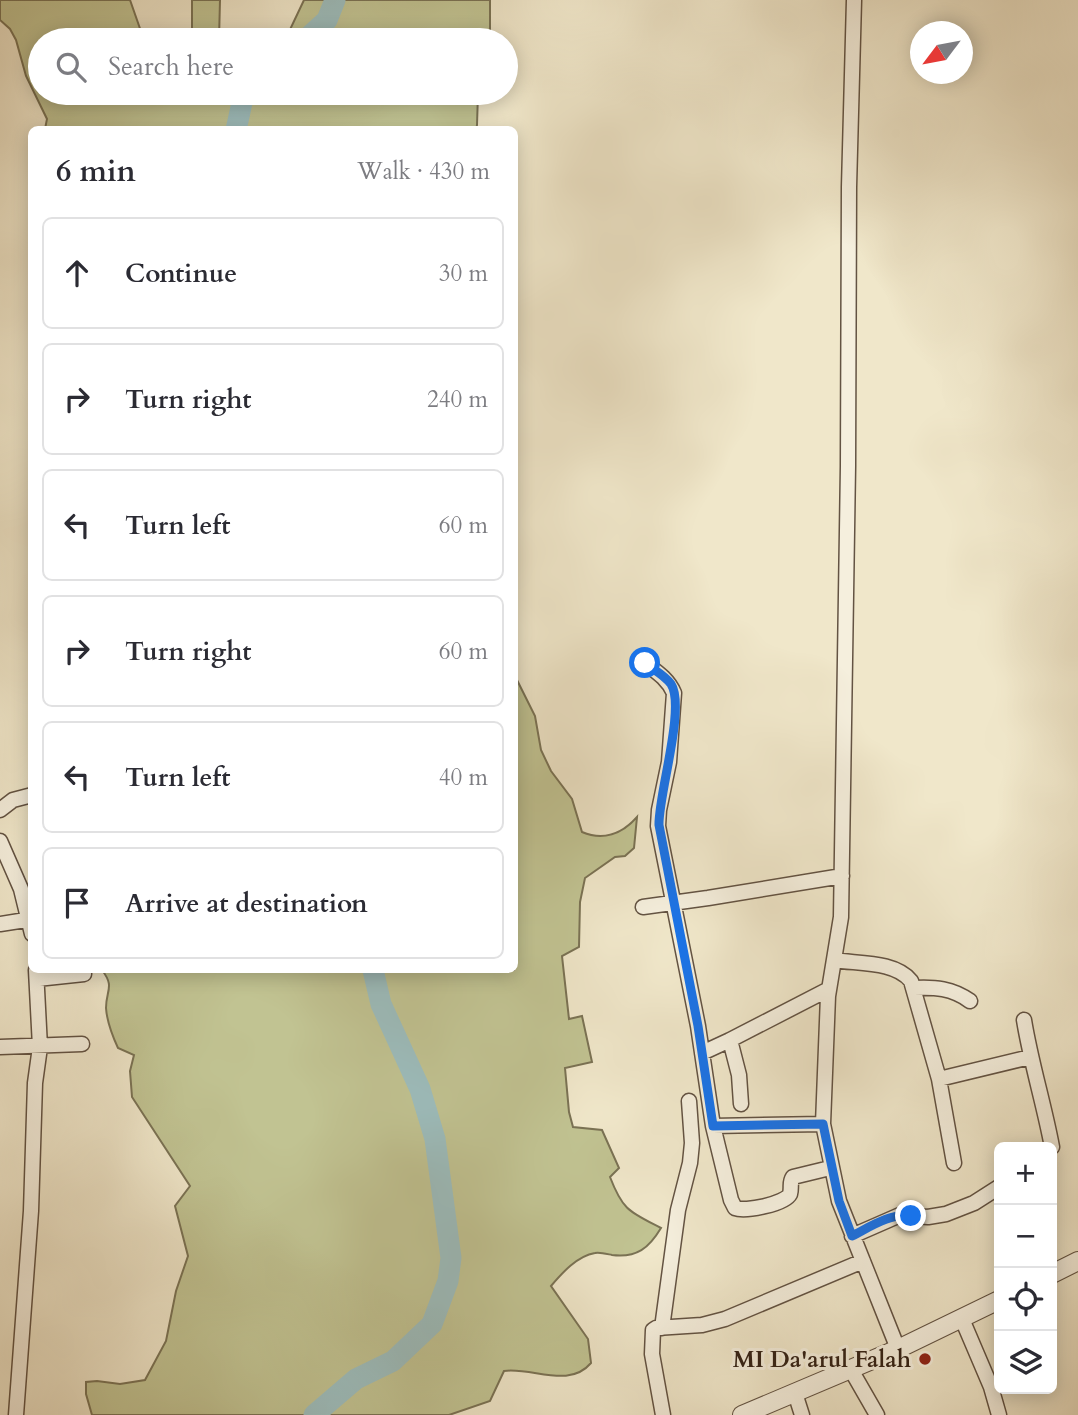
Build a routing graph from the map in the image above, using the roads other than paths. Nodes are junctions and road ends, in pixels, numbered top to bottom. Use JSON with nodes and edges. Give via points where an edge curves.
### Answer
{"nodes":[{"id":1,"x":853,"y":0,"type":"edge"},
{"id":2,"x":645,"y":663,"type":"dead end"},
{"id":3,"x":28,"y":796,"type":"edge"},
{"id":4,"x":0,"y":810,"type":"edge"},
{"id":5,"x":0,"y":841,"type":"edge"},
{"id":6,"x":842,"y":876,"type":"junction"},
{"id":7,"x":674,"y":903,"type":"junction"},
{"id":8,"x":643,"y":907,"type":"dead end"},
{"id":9,"x":28,"y":914,"type":"edge"},
{"id":10,"x":0,"y":924,"type":"edge"},
{"id":11,"x":28,"y":924,"type":"edge"},
{"id":12,"x":834,"y":961,"type":"junction"},
{"id":13,"x":36,"y":974,"type":"edge"},
{"id":14,"x":84,"y":974,"type":"dead end"},
{"id":15,"x":914,"y":988,"type":"junction"},
{"id":16,"x":829,"y":989,"type":"junction"},
{"id":17,"x":970,"y":1001,"type":"dead end"},
{"id":18,"x":1024,"y":1020,"type":"dead end"},
{"id":19,"x":730,"y":1040,"type":"junction"},
{"id":20,"x":82,"y":1044,"type":"dead end"},
{"id":21,"x":0,"y":1047,"type":"edge"},
{"id":22,"x":40,"y":1047,"type":"junction"},
{"id":23,"x":702,"y":1053,"type":"junction"},
{"id":24,"x":1030,"y":1057,"type":"junction"},
{"id":25,"x":939,"y":1079,"type":"junction"},
{"id":26,"x":689,"y":1101,"type":"dead end"},
{"id":27,"x":741,"y":1104,"type":"dead end"},
{"id":28,"x":823,"y":1124,"type":"junction"},
{"id":29,"x":713,"y":1126,"type":"junction"},
{"id":30,"x":1051,"y":1142,"type":"edge"},
{"id":31,"x":954,"y":1163,"type":"dead end"},
{"id":32,"x":830,"y":1168,"type":"junction"},
{"id":33,"x":994,"y":1194,"type":"edge"},
{"id":34,"x":852,"y":1236,"type":"junction"},
{"id":35,"x":863,"y":1261,"type":"junction"},
{"id":36,"x":1078,"y":1261,"type":"edge"},
{"id":37,"x":1057,"y":1272,"type":"edge"},
{"id":38,"x":994,"y":1303,"type":"edge"},
{"id":39,"x":962,"y":1319,"type":"junction"},
{"id":40,"x":662,"y":1328,"type":"junction"},
{"id":41,"x":898,"y":1349,"type":"junction"},
{"id":42,"x":850,"y":1368,"type":"junction"},
{"id":43,"x":795,"y":1393,"type":"junction"},
{"id":44,"x":16,"y":1415,"type":"edge"},
{"id":45,"x":663,"y":1415,"type":"edge"},
{"id":46,"x":742,"y":1415,"type":"edge"},
{"id":47,"x":802,"y":1415,"type":"edge"},
{"id":48,"x":877,"y":1415,"type":"edge"},
{"id":49,"x":999,"y":1415,"type":"edge"}],
"edges":[{"from":1,"to":6,"type":"street"},
{"from":2,"to":7,"type":"street","via":[[670,684],[675,698],[670,762],[658,818]]},
{"from":3,"to":4,"type":"street"},
{"from":5,"to":9,"type":"street"},
{"from":6,"to":7,"type":"street"},
{"from":6,"to":12,"type":"street"},
{"from":7,"to":8,"type":"street"},
{"from":7,"to":23,"type":"street"},
{"from":10,"to":11,"type":"street"},
{"from":12,"to":15,"type":"street","via":[[892,968],[907,975]]},
{"from":12,"to":16,"type":"street"},
{"from":13,"to":14,"type":"street"},
{"from":13,"to":22,"type":"street"},
{"from":15,"to":17,"type":"street","via":[[949,990]]},
{"from":15,"to":25,"type":"street"},
{"from":16,"to":19,"type":"street"},
{"from":16,"to":28,"type":"street"},
{"from":18,"to":24,"type":"street"},
{"from":19,"to":23,"type":"street"},
{"from":19,"to":27,"type":"street"},
{"from":20,"to":22,"type":"street"},
{"from":21,"to":22,"type":"street"},
{"from":22,"to":44,"type":"street"},
{"from":23,"to":29,"type":"street"},
{"from":24,"to":25,"type":"street"},
{"from":24,"to":30,"type":"street"},
{"from":25,"to":31,"type":"street"},
{"from":26,"to":40,"type":"street","via":[[690,1163],[671,1249]]},
{"from":28,"to":29,"type":"street"},
{"from":28,"to":32,"type":"street"},
{"from":29,"to":32,"type":"street","via":[[737,1210],[785,1199],[793,1177]]},
{"from":32,"to":34,"type":"street"},
{"from":33,"to":34,"type":"street","via":[[946,1214],[900,1214]]},
{"from":34,"to":35,"type":"street"},
{"from":35,"to":40,"type":"street","via":[[725,1319]]},
{"from":35,"to":41,"type":"street"},
{"from":36,"to":37,"type":"street"},
{"from":38,"to":39,"type":"street"},
{"from":39,"to":41,"type":"street"},
{"from":39,"to":49,"type":"street"},
{"from":40,"to":45,"type":"street","via":[[653,1330],[651,1339]]},
{"from":41,"to":42,"type":"street"},
{"from":42,"to":43,"type":"street"},
{"from":42,"to":48,"type":"street"},
{"from":43,"to":46,"type":"street"},
{"from":43,"to":47,"type":"street"}]}
